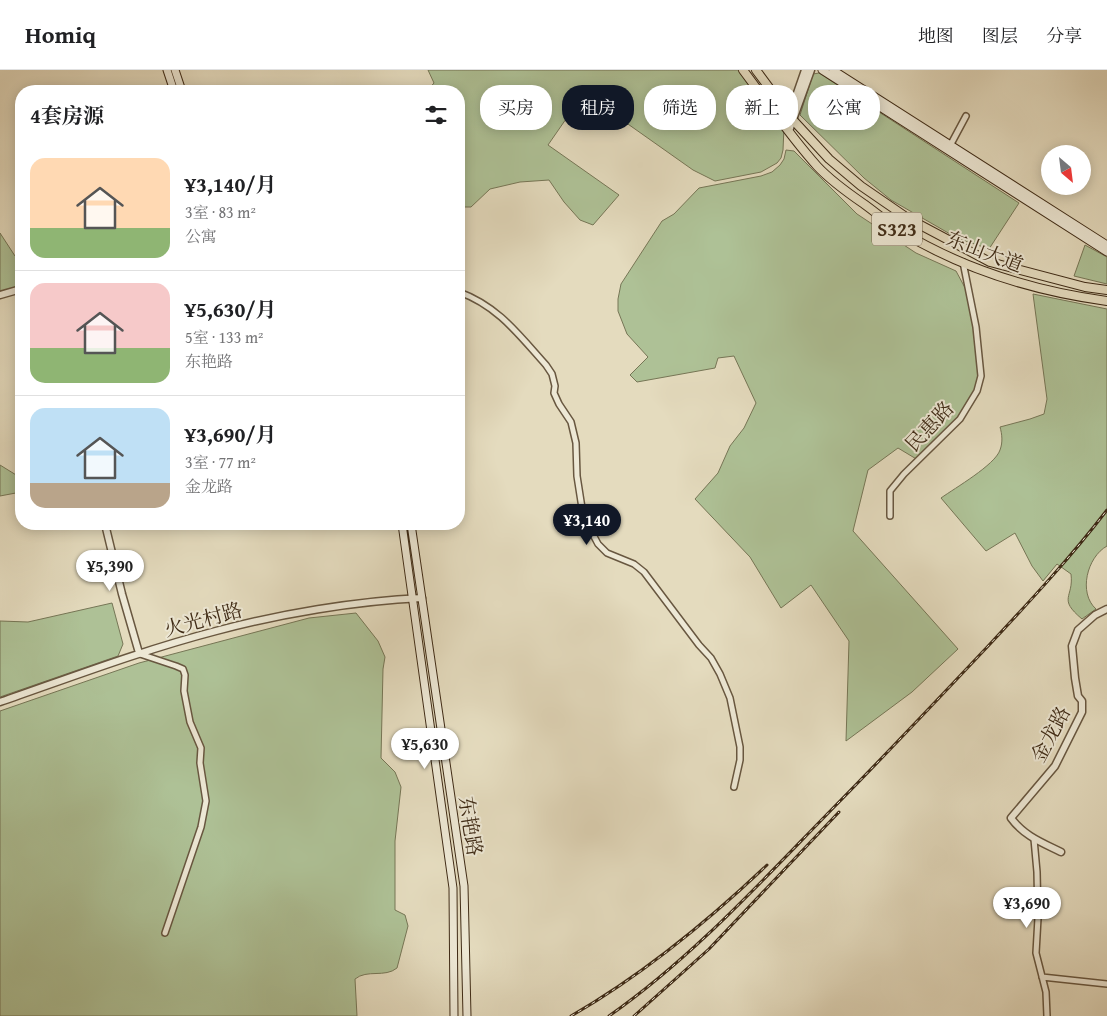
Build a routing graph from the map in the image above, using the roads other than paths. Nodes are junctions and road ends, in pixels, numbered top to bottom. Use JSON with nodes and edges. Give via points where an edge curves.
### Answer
{"nodes":[{"id":1,"x":167,"y":70,"type":"edge"},
{"id":2,"x":175,"y":70,"type":"edge"},
{"id":3,"x":743,"y":70,"type":"edge"},
{"id":4,"x":756,"y":70,"type":"edge"},
{"id":5,"x":805,"y":70,"type":"edge"},
{"id":6,"x":811,"y":70,"type":"edge"},
{"id":7,"x":822,"y":70,"type":"edge"},
{"id":8,"x":833,"y":70,"type":"edge"},
{"id":9,"x":172,"y":85,"type":"edge"},
{"id":10,"x":180,"y":85,"type":"edge"},
{"id":11,"x":754,"y":85,"type":"edge"},
{"id":12,"x":767,"y":85,"type":"edge"},
{"id":13,"x":798,"y":94,"type":"edge"},
{"id":14,"x":798,"y":101,"type":"edge"},
{"id":15,"x":966,"y":116,"type":"dead end"},
{"id":16,"x":798,"y":125,"type":"edge"},
{"id":17,"x":788,"y":130,"type":"edge"},
{"id":18,"x":951,"y":144,"type":"junction"},
{"id":19,"x":1107,"y":245,"type":"edge"},
{"id":20,"x":1107,"y":252,"type":"edge"},
{"id":21,"x":963,"y":262,"type":"junction"},
{"id":22,"x":1107,"y":290,"type":"edge"},
{"id":23,"x":15,"y":291,"type":"edge"},
{"id":24,"x":465,"y":294,"type":"edge"},
{"id":25,"x":0,"y":295,"type":"edge"},
{"id":26,"x":1107,"y":301,"type":"edge"},
{"id":27,"x":890,"y":516,"type":"dead end"},
{"id":28,"x":106,"y":530,"type":"edge"},
{"id":29,"x":403,"y":530,"type":"edge"},
{"id":30,"x":412,"y":530,"type":"edge"},
{"id":31,"x":412,"y":598,"type":"junction"},
{"id":32,"x":422,"y":598,"type":"junction"},
{"id":33,"x":1107,"y":609,"type":"edge"},
{"id":34,"x":139,"y":653,"type":"junction"},
{"id":35,"x":0,"y":702,"type":"edge"},
{"id":36,"x":734,"y":787,"type":"dead end"},
{"id":37,"x":1034,"y":838,"type":"junction"},
{"id":38,"x":1061,"y":852,"type":"dead end"},
{"id":39,"x":164,"y":933,"type":"dead end"},
{"id":40,"x":1042,"y":977,"type":"junction"},
{"id":41,"x":1107,"y":984,"type":"edge"},
{"id":42,"x":454,"y":1016,"type":"edge"},
{"id":43,"x":467,"y":1016,"type":"edge"},
{"id":44,"x":1047,"y":1016,"type":"edge"}],
"edges":[{"from":1,"to":9,"type":"main road"},
{"from":2,"to":10,"type":"main road"},
{"from":3,"to":11,"type":"main road","name":"东山大道","number":"S323"},
{"from":4,"to":12,"type":"main road","name":"东山大道"},
{"from":5,"to":13,"type":"street"},
{"from":6,"to":14,"type":"street"},
{"from":7,"to":20,"type":"main road"},
{"from":8,"to":18,"type":"main road"},
{"from":15,"to":18,"type":"street"},
{"from":16,"to":22,"type":"main road","name":"东山大道","via":[[829,159],[861,186],[909,219],[959,246],[990,262]]},
{"from":17,"to":21,"type":"main road","name":"东山大道","number":"S323","via":[[818,168],[855,198],[897,229]]},
{"from":18,"to":19,"type":"main road"},
{"from":21,"to":26,"type":"main road","name":"东山大道","number":"S323","via":[[986,273],[1022,283]]},
{"from":21,"to":27,"type":"street","name":"民惠路","via":[[976,327],[981,376],[977,391],[960,419],[890,491]]},
{"from":23,"to":25,"type":"street"},
{"from":24,"to":36,"type":"street","via":[[498,313],[552,374],[556,399],[571,422],[576,443],[582,508],[598,544],[644,572],[720,674],[730,698],[740,747]]},
{"from":28,"to":34,"type":"street"},
{"from":29,"to":31,"type":"main road","name":"东艳路"},
{"from":30,"to":32,"type":"main road","name":"东艳路"},
{"from":31,"to":32,"type":"street","name":"火光村路"},
{"from":31,"to":34,"type":"street","name":"火光村路","via":[[275,618]]},
{"from":31,"to":42,"type":"main road","name":"东艳路","via":[[453,888]]},
{"from":32,"to":43,"type":"main road","name":"东艳路","via":[[464,886]]},
{"from":33,"to":37,"type":"street","name":"金龙路","via":[[1078,630],[1072,646],[1082,712],[1054,766],[1011,818]]},
{"from":34,"to":35,"type":"street","name":"火光村路"},
{"from":34,"to":39,"type":"street","via":[[183,669],[190,722],[201,748],[206,801],[201,827]]},
{"from":37,"to":38,"type":"street","name":"金龙路"},
{"from":37,"to":40,"type":"street","via":[[1038,894],[1036,954]]},
{"from":40,"to":41,"type":"street"},
{"from":40,"to":44,"type":"street"}]}
